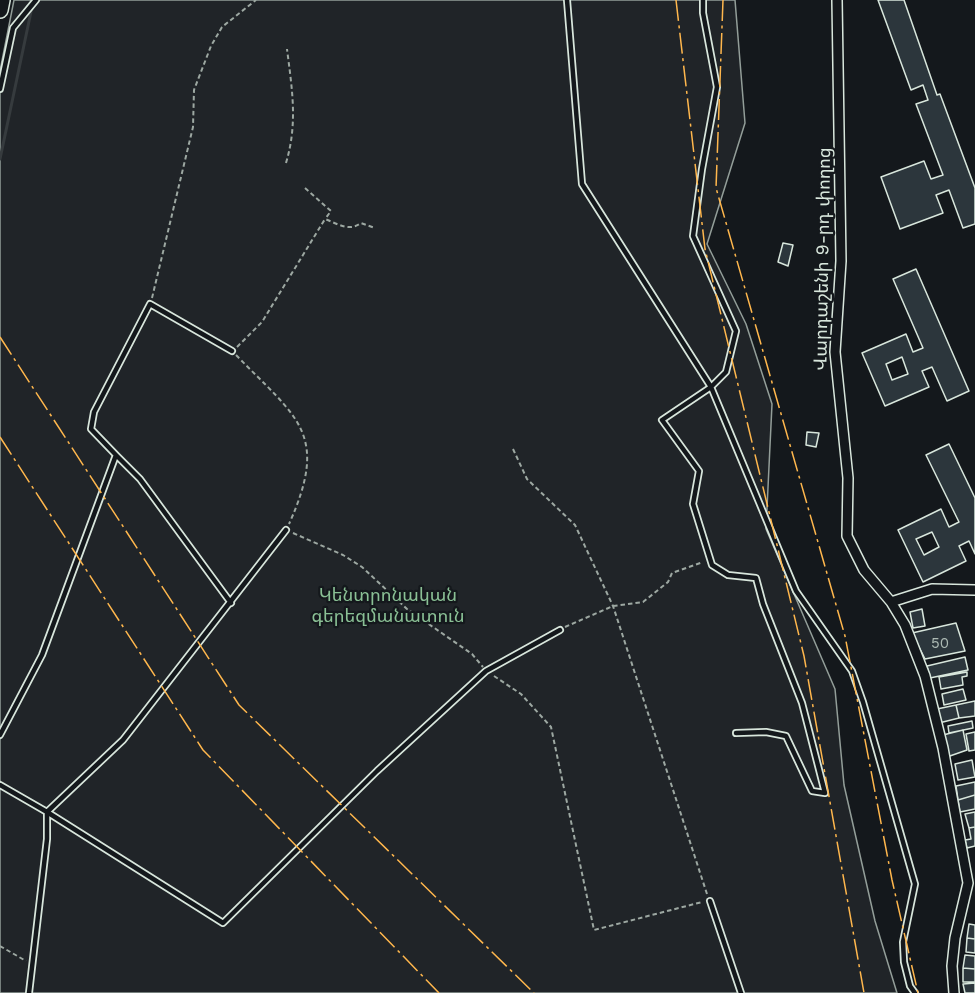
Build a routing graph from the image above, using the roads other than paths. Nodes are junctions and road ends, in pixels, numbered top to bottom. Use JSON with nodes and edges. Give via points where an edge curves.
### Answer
{"nodes":[{"id":1,"x":2,"y":0,"type":"edge"},
{"id":2,"x":36,"y":0,"type":"edge"},
{"id":3,"x":567,"y":0,"type":"edge"},
{"id":4,"x":703,"y":0,"type":"edge"},
{"id":5,"x":837,"y":0,"type":"edge"},
{"id":6,"x":0,"y":10,"type":"edge"},
{"id":7,"x":0,"y":89,"type":"edge"},
{"id":8,"x":232,"y":351,"type":"road end"},
{"id":9,"x":711,"y":387,"type":"junction"},
{"id":10,"x":116,"y":455,"type":"junction"},
{"id":11,"x":286,"y":531,"type":"road end"},
{"id":12,"x":975,"y":590,"type":"edge"},
{"id":13,"x":891,"y":602,"type":"junction"},
{"id":14,"x":231,"y":603,"type":"junction"},
{"id":15,"x":560,"y":630,"type":"road end"},
{"id":16,"x":736,"y":733,"type":"dead end"},
{"id":17,"x":0,"y":735,"type":"edge"},
{"id":18,"x":0,"y":785,"type":"edge"},
{"id":19,"x":47,"y":812,"type":"junction"},
{"id":20,"x":972,"y":883,"type":"edge"},
{"id":21,"x":710,"y":901,"type":"road end"},
{"id":22,"x":29,"y":993,"type":"edge"},
{"id":23,"x":741,"y":993,"type":"edge"},
{"id":24,"x":915,"y":993,"type":"edge"},
{"id":25,"x":954,"y":993,"type":"edge"}],
"edges":[{"from":1,"to":6,"type":"main road"},
{"from":2,"to":7,"type":"lane","via":[[13,28]]},
{"from":3,"to":9,"type":"lane","via":[[582,184]]},
{"from":4,"to":9,"type":"lane","via":[[717,87],[693,236],[736,331],[726,372]]},
{"from":5,"to":13,"type":"street","name":"Վարդաշենի 9-րդ փողոց","via":[[841,261],[835,352],[848,478],[847,536],[864,570]]},
{"from":8,"to":10,"type":"lane","via":[[150,304],[94,412],[91,429]]},
{"from":9,"to":16,"type":"lane","via":[[662,420],[699,471],[693,504],[712,565],[728,575],[756,578],[802,703],[825,793],[812,791],[786,736]]},
{"from":9,"to":24,"type":"lane","via":[[796,591],[852,671],[863,702],[915,884],[903,942],[904,962]]},
{"from":10,"to":14,"type":"lane","via":[[140,479]]},
{"from":10,"to":17,"type":"lane","via":[[42,655]]},
{"from":11,"to":14,"type":"lane"},
{"from":12,"to":13,"type":"street","via":[[932,589]]},
{"from":13,"to":20,"type":"street","name":"Վարդաշենի 9-րդ փողոց","via":[[905,625],[925,676]]},
{"from":14,"to":19,"type":"lane","via":[[123,740]]},
{"from":15,"to":19,"type":"lane","via":[[486,671],[377,771],[223,923]]},
{"from":18,"to":19,"type":"lane"},
{"from":19,"to":22,"type":"lane"},
{"from":20,"to":25,"type":"street","name":"Վարդաշենի 9-րդ փողոց","via":[[955,938]]},
{"from":21,"to":23,"type":"lane"}]}
